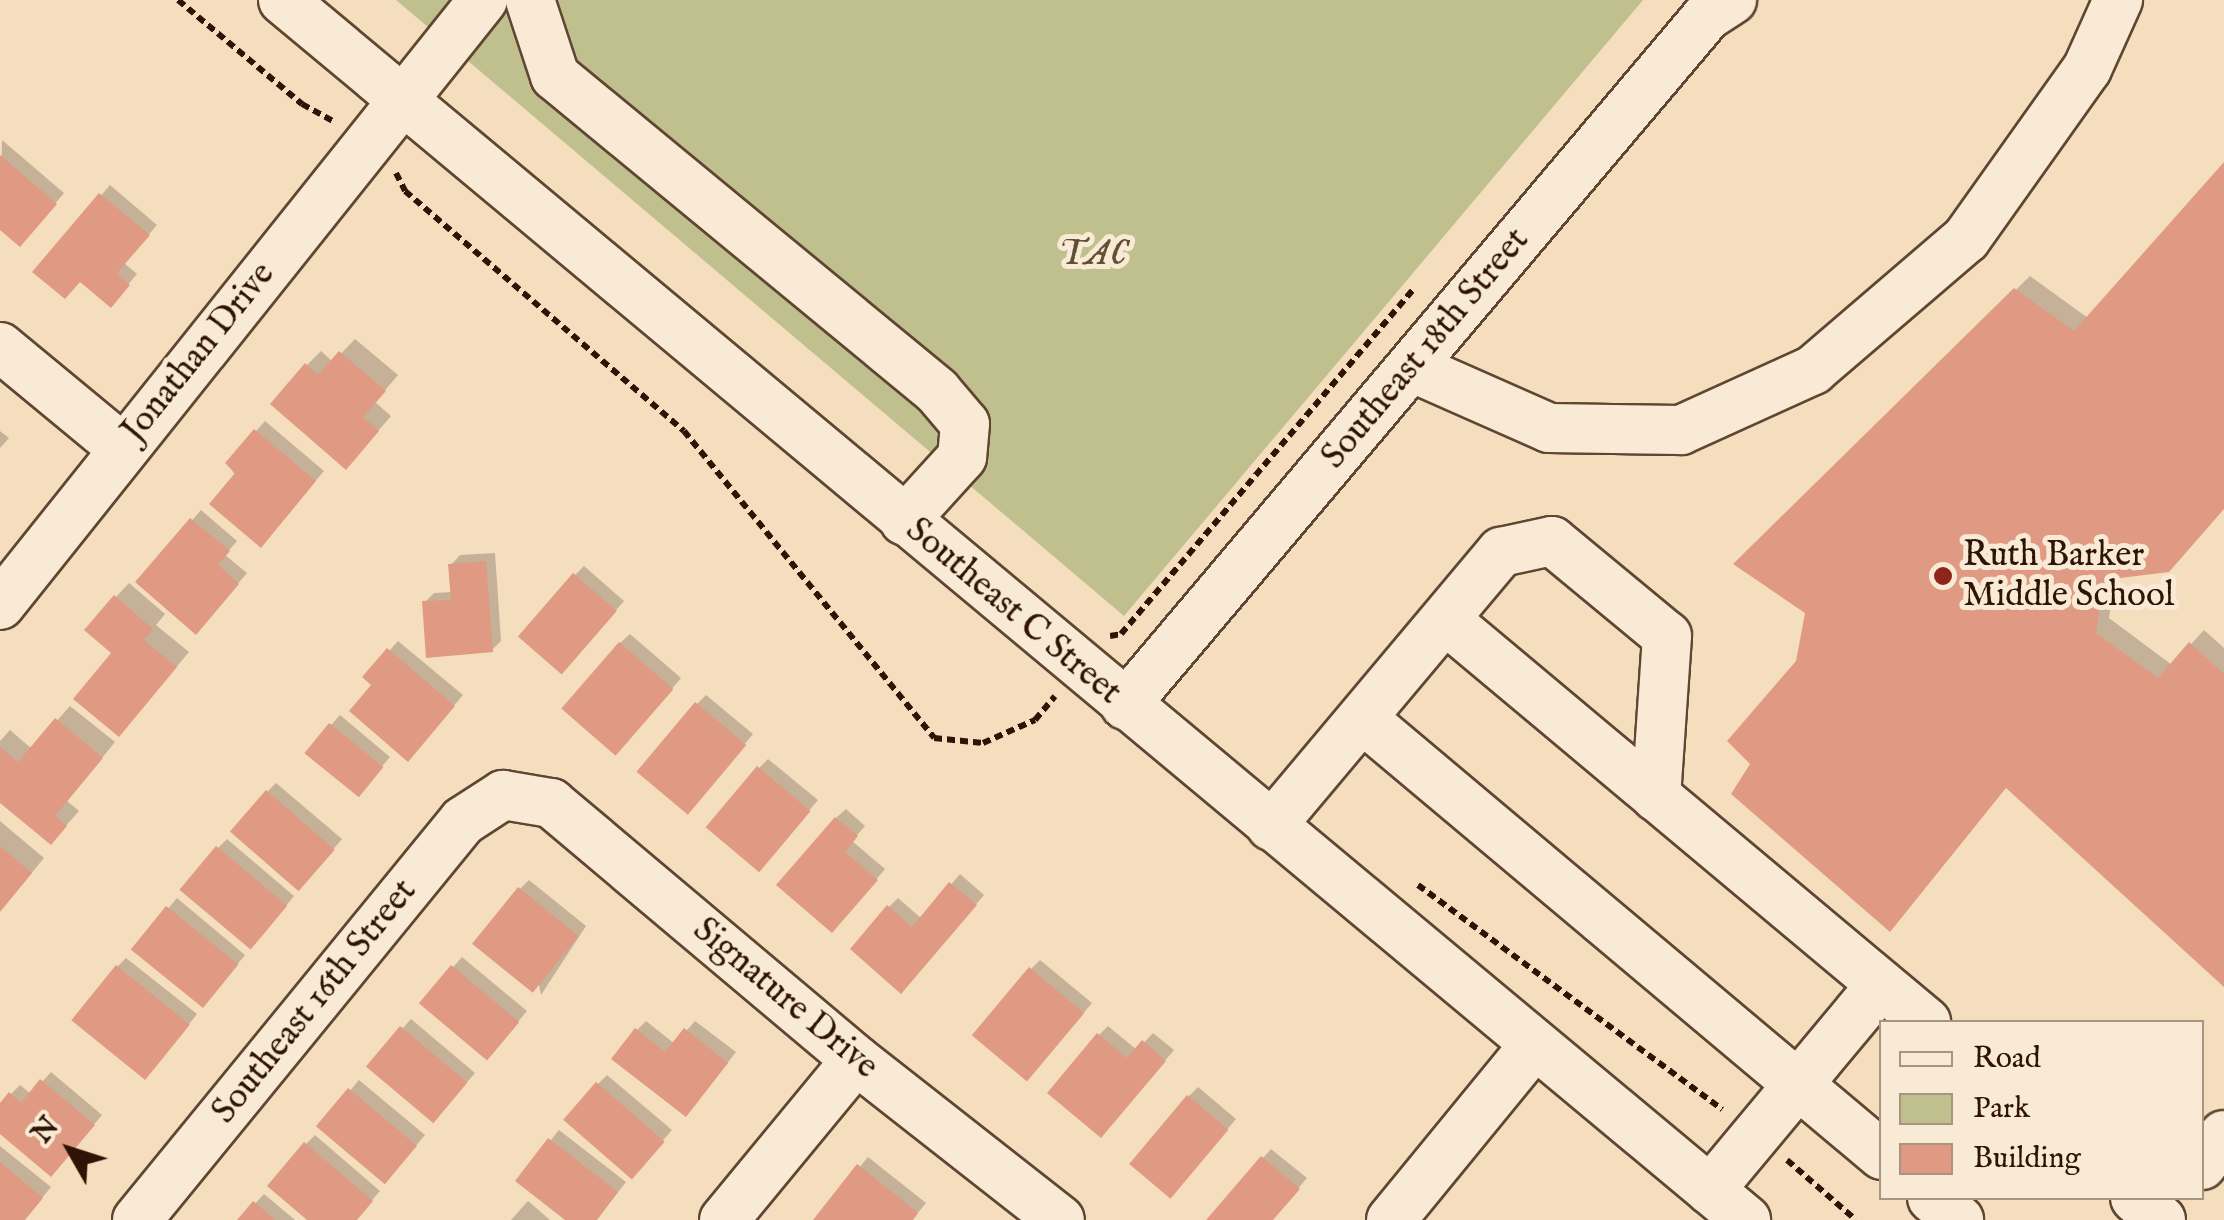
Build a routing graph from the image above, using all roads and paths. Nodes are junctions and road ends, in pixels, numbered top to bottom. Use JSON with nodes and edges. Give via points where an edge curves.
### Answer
{"nodes":[{"id":1,"x":178,"y":0,"type":"edge"},
{"id":2,"x":283,"y":0,"type":"edge"},
{"id":3,"x":483,"y":0,"type":"edge"},
{"id":4,"x":530,"y":0,"type":"edge"},
{"id":5,"x":1732,"y":0,"type":"edge"},
{"id":6,"x":2118,"y":0,"type":"edge"},
{"id":7,"x":403,"y":105,"type":"junction"},
{"id":8,"x":336,"y":123,"type":"dead end"},
{"id":9,"x":402,"y":178,"type":"dead end"},
{"id":10,"x":0,"y":346,"type":"edge"},
{"id":11,"x":1411,"y":366,"type":"junction"},
{"id":12,"x":121,"y":447,"type":"junction"},
{"id":13,"x":904,"y":521,"type":"junction"},
{"id":14,"x":0,"y":605,"type":"edge"},
{"id":15,"x":1447,"y":621,"type":"junction"},
{"id":16,"x":1125,"y":705,"type":"junction"},
{"id":17,"x":1363,"y":718,"type":"junction"},
{"id":18,"x":1035,"y":720,"type":"dead end"},
{"id":19,"x":503,"y":794,"type":"joint"},
{"id":20,"x":1656,"y":797,"type":"junction"},
{"id":21,"x":1271,"y":826,"type":"junction"},
{"id":22,"x":1407,"y":878,"type":"dead end"},
{"id":23,"x":1881,"y":985,"type":"junction"},
{"id":24,"x":1924,"y":1020,"type":"edge"},
{"id":25,"x":1534,"y":1045,"type":"junction"},
{"id":26,"x":856,"y":1060,"type":"junction"},
{"id":27,"x":1798,"y":1085,"type":"junction"},
{"id":28,"x":1737,"y":1117,"type":"dead end"},
{"id":29,"x":2224,"y":1135,"type":"edge"},
{"id":30,"x":1879,"y":1152,"type":"edge"},
{"id":31,"x":1780,"y":1153,"type":"dead end"},
{"id":32,"x":2204,"y":1162,"type":"edge"},
{"id":33,"x":1934,"y":1200,"type":"edge"},
{"id":34,"x":2137,"y":1200,"type":"edge"},
{"id":35,"x":2176,"y":1200,"type":"edge"},
{"id":36,"x":1728,"y":1205,"type":"edge"},
{"id":37,"x":136,"y":1220,"type":"edge"},
{"id":38,"x":724,"y":1220,"type":"edge"},
{"id":39,"x":1060,"y":1220,"type":"edge"},
{"id":40,"x":1390,"y":1220,"type":"edge"},
{"id":41,"x":1856,"y":1220,"type":"edge"},
{"id":42,"x":1959,"y":1220,"type":"edge"},
{"id":43,"x":2161,"y":1220,"type":"edge"}],
"edges":[{"from":1,"to":8,"type":"path","via":[[302,104]]},
{"from":2,"to":7,"type":"street","name":"Southeast C Street"},
{"from":3,"to":7,"type":"street","name":"Jonathan Drive"},
{"from":4,"to":13,"type":"street","via":[[554,76],[937,391],[965,424],[962,457]]},
{"from":5,"to":11,"type":"street","name":"Southeast 18th Street","via":[[1707,16]]},
{"from":6,"to":11,"type":"street","via":[[2087,69],[1966,239],[1813,370],[1681,430],[1549,428]]},
{"from":7,"to":12,"type":"street","name":"Jonathan Drive"},
{"from":7,"to":13,"type":"street","name":"Southeast C Street"},
{"from":9,"to":18,"type":"path","via":[[406,191],[684,430],[934,738],[983,743]]},
{"from":10,"to":12,"type":"street"},
{"from":11,"to":16,"type":"street","name":"Southeast 18th Street"},
{"from":12,"to":14,"type":"street","name":"Jonathan Drive"},
{"from":13,"to":16,"type":"street","name":"Southeast C Street"},
{"from":15,"to":17,"type":"street"},
{"from":15,"to":20,"type":"street"},
{"from":15,"to":20,"type":"street","via":[[1501,552],[1552,541],[1667,636]]},
{"from":16,"to":21,"type":"street","name":"Southeast C Street"},
{"from":17,"to":21,"type":"street"},
{"from":17,"to":27,"type":"street"},
{"from":19,"to":26,"type":"street","name":"Signature Drive","via":[[551,803]]},
{"from":19,"to":37,"type":"street","name":"Southeast 16th Street","via":[[463,821]]},
{"from":20,"to":23,"type":"street"},
{"from":21,"to":25,"type":"street","name":"Southeast C Street"},
{"from":22,"to":28,"type":"path"},
{"from":23,"to":24,"type":"street"},
{"from":23,"to":27,"type":"street"},
{"from":25,"to":36,"type":"street","name":"Southeast C Street"},
{"from":25,"to":40,"type":"street"},
{"from":26,"to":38,"type":"street"},
{"from":26,"to":39,"type":"street","name":"Signature Drive"},
{"from":27,"to":30,"type":"street"},
{"from":27,"to":36,"type":"street"},
{"from":29,"to":32,"type":"street"},
{"from":31,"to":41,"type":"path"},
{"from":33,"to":42,"type":"street"},
{"from":34,"to":43,"type":"street"},
{"from":35,"to":43,"type":"street"}]}
